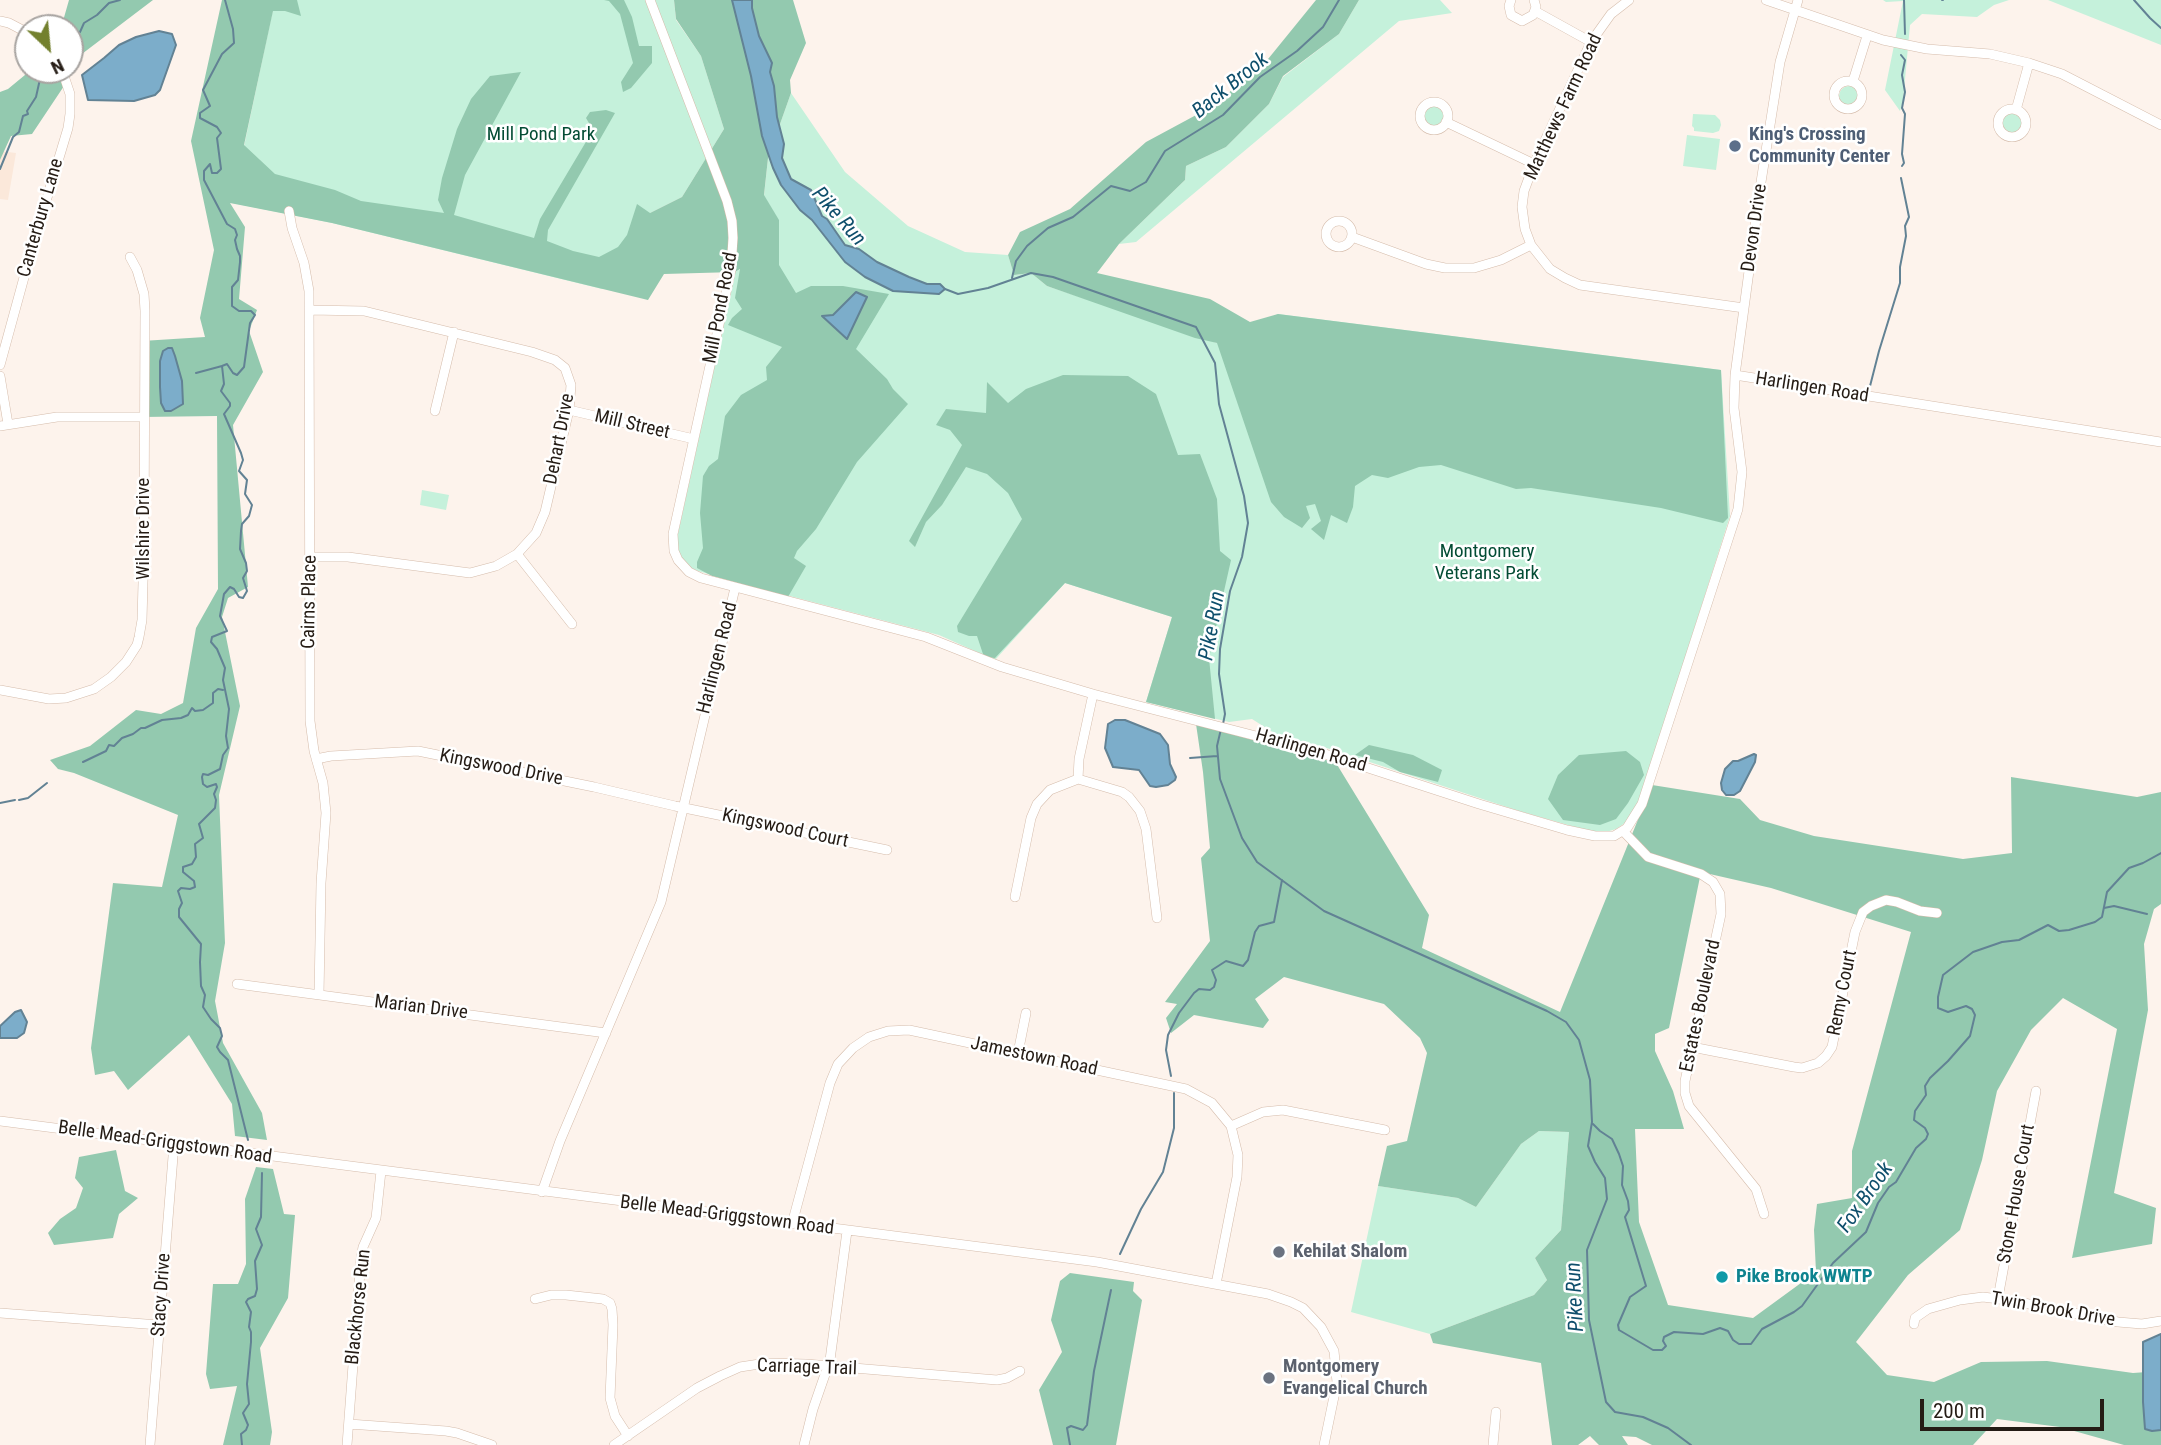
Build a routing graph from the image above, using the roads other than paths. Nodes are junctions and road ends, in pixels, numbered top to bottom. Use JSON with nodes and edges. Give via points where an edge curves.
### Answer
{"nodes":[{"id":1,"x":650,"y":0,"type":"edge"},
{"id":2,"x":1511,"y":0,"type":"edge"},
{"id":3,"x":1534,"y":0,"type":"edge"},
{"id":4,"x":1629,"y":0,"type":"edge"},
{"id":5,"x":1766,"y":0,"type":"edge"},
{"id":6,"x":1798,"y":0,"type":"edge"},
{"id":7,"x":1794,"y":10,"type":"junction"},
{"id":8,"x":1535,"y":11,"type":"junction"},
{"id":9,"x":1867,"y":36,"type":"junction"},
{"id":10,"x":1591,"y":42,"type":"junction"},
{"id":11,"x":2029,"y":63,"type":"junction"},
{"id":12,"x":1853,"y":81,"type":"dead end"},
{"id":13,"x":67,"y":84,"type":"edge"},
{"id":14,"x":2016,"y":110,"type":"dead end"},
{"id":15,"x":1446,"y":122,"type":"dead end"},
{"id":16,"x":2161,"y":125,"type":"edge"},
{"id":17,"x":1534,"y":163,"type":"junction"},
{"id":18,"x":289,"y":211,"type":"dead end"},
{"id":19,"x":1352,"y":237,"type":"dead end"},
{"id":20,"x":1531,"y":245,"type":"junction"},
{"id":21,"x":130,"y":257,"type":"dead end"},
{"id":22,"x":1744,"y":308,"type":"junction"},
{"id":23,"x":310,"y":310,"type":"junction"},
{"id":24,"x":454,"y":332,"type":"junction"},
{"id":25,"x":0,"y":365,"type":"edge"},
{"id":26,"x":1735,"y":375,"type":"junction"},
{"id":27,"x":0,"y":376,"type":"edge"},
{"id":28,"x":569,"y":410,"type":"junction"},
{"id":29,"x":435,"y":411,"type":"dead end"},
{"id":30,"x":144,"y":417,"type":"junction"},
{"id":31,"x":4,"y":425,"type":"edge"},
{"id":32,"x":694,"y":439,"type":"junction"},
{"id":33,"x":2161,"y":442,"type":"edge"},
{"id":34,"x":517,"y":554,"type":"junction"},
{"id":35,"x":311,"y":557,"type":"junction"},
{"id":36,"x":735,"y":588,"type":"junction"},
{"id":37,"x":572,"y":624,"type":"dead end"},
{"id":38,"x":0,"y":690,"type":"edge"},
{"id":39,"x":1093,"y":694,"type":"junction"},
{"id":40,"x":316,"y":759,"type":"junction"},
{"id":41,"x":1078,"y":779,"type":"junction"},
{"id":42,"x":683,"y":807,"type":"junction"},
{"id":43,"x":1623,"y":831,"type":"junction"},
{"id":44,"x":887,"y":850,"type":"dead end"},
{"id":45,"x":1015,"y":897,"type":"dead end"},
{"id":46,"x":1937,"y":914,"type":"dead end"},
{"id":47,"x":1157,"y":918,"type":"dead end"},
{"id":48,"x":237,"y":984,"type":"dead end"},
{"id":49,"x":318,"y":995,"type":"junction"},
{"id":50,"x":1026,"y":1013,"type":"dead end"},
{"id":51,"x":606,"y":1033,"type":"junction"},
{"id":52,"x":1692,"y":1047,"type":"junction"},
{"id":53,"x":1018,"y":1053,"type":"junction"},
{"id":54,"x":2036,"y":1091,"type":"dead end"},
{"id":55,"x":0,"y":1121,"type":"edge"},
{"id":56,"x":1231,"y":1126,"type":"junction"},
{"id":57,"x":1385,"y":1130,"type":"dead end"},
{"id":58,"x":174,"y":1144,"type":"junction"},
{"id":59,"x":381,"y":1171,"type":"junction"},
{"id":60,"x":542,"y":1192,"type":"junction"},
{"id":61,"x":1764,"y":1214,"type":"dead end"},
{"id":62,"x":792,"y":1224,"type":"junction"},
{"id":63,"x":847,"y":1231,"type":"junction"},
{"id":64,"x":1216,"y":1284,"type":"junction"},
{"id":65,"x":1998,"y":1298,"type":"junction"},
{"id":66,"x":535,"y":1299,"type":"dead end"},
{"id":67,"x":0,"y":1313,"type":"edge"},
{"id":68,"x":2161,"y":1321,"type":"edge"},
{"id":69,"x":1913,"y":1324,"type":"dead end"},
{"id":70,"x":159,"y":1325,"type":"junction"},
{"id":71,"x":829,"y":1367,"type":"junction"},
{"id":72,"x":1020,"y":1371,"type":"dead end"},
{"id":73,"x":1496,"y":1412,"type":"dead end"},
{"id":74,"x":349,"y":1424,"type":"junction"},
{"id":75,"x":628,"y":1436,"type":"junction"},
{"id":76,"x":150,"y":1445,"type":"edge"},
{"id":77,"x":347,"y":1445,"type":"edge"},
{"id":78,"x":492,"y":1445,"type":"edge"},
{"id":79,"x":614,"y":1445,"type":"edge"},
{"id":80,"x":804,"y":1445,"type":"edge"},
{"id":81,"x":1324,"y":1445,"type":"edge"},
{"id":82,"x":1493,"y":1445,"type":"edge"}],
"edges":[{"from":1,"to":32,"type":"street","name":"Mill Pond Road","via":[[732,221],[731,270]]},
{"from":2,"to":8,"type":"street","via":[[1509,11],[1518,20],[1526,20]]},
{"from":3,"to":8,"type":"street"},
{"from":4,"to":10,"type":"street","name":"Matthews Farm Road","via":[[1611,14]]},
{"from":5,"to":7,"type":"street"},
{"from":6,"to":7,"type":"street","name":"Devon Drive"},
{"from":7,"to":9,"type":"street"},
{"from":7,"to":22,"type":"street","name":"Devon Drive","via":[[1780,62]]},
{"from":8,"to":10,"type":"street"},
{"from":9,"to":11,"type":"street"},
{"from":9,"to":12,"type":"street"},
{"from":10,"to":17,"type":"street","name":"Matthews Farm Road"},
{"from":11,"to":14,"type":"street"},
{"from":11,"to":16,"type":"street","via":[[2062,74]]},
{"from":13,"to":25,"type":"street","name":"Canterbury Lane","via":[[68,128]]},
{"from":15,"to":17,"type":"street"},
{"from":17,"to":20,"type":"street","name":"Matthews Farm Road","via":[[1522,207]]},
{"from":18,"to":23,"type":"street","name":"Cairns Place","via":[[307,272]]},
{"from":19,"to":20,"type":"street","via":[[1445,268],[1474,268]]},
{"from":20,"to":22,"type":"street","name":"Matthews Farm Road","via":[[1550,269],[1580,285]]},
{"from":21,"to":30,"type":"street","name":"Wilshire Drive","via":[[144,294]]},
{"from":22,"to":26,"type":"street","name":"Devon Drive"},
{"from":23,"to":24,"type":"street","name":"Dehart Drive","via":[[364,311]]},
{"from":23,"to":35,"type":"street","name":"Cairns Place"},
{"from":24,"to":28,"type":"street","name":"Dehart Drive","via":[[555,360],[568,373]]},
{"from":24,"to":29,"type":"street"},
{"from":26,"to":33,"type":"street","name":"Harlingen Road"},
{"from":26,"to":43,"type":"street","name":"Harlingen Road","via":[[1742,472],[1738,509],[1645,794]]},
{"from":27,"to":31,"type":"street"},
{"from":28,"to":32,"type":"street","name":"Mill Street"},
{"from":28,"to":34,"type":"street","name":"Dehart Drive","via":[[545,512],[536,533]]},
{"from":30,"to":31,"type":"street","via":[[57,417]]},
{"from":30,"to":38,"type":"street","name":"Wilshire Drive","via":[[142,620],[137,645],[111,677],[80,694],[49,699]]},
{"from":32,"to":36,"type":"street","name":"Mill Pond Road","via":[[673,534],[674,551],[690,572]]},
{"from":34,"to":35,"type":"street","name":"Dehart Drive","via":[[470,573],[348,557]]},
{"from":34,"to":37,"type":"street"},
{"from":35,"to":40,"type":"street","name":"Cairns Place","via":[[310,721]]},
{"from":36,"to":39,"type":"street","name":"Harlingen Road","via":[[926,637],[1002,667]]},
{"from":36,"to":42,"type":"street","name":"Harlingen Road"},
{"from":39,"to":41,"type":"street"},
{"from":39,"to":43,"type":"street","name":"Harlingen Road","via":[[1347,760],[1585,835],[1608,837]]},
{"from":40,"to":42,"type":"street","name":"Kingswood Drive","via":[[418,751]]},
{"from":40,"to":49,"type":"street","name":"Cairns Place","via":[[326,813]]},
{"from":41,"to":45,"type":"street","via":[[1058,785],[1037,804]]},
{"from":41,"to":47,"type":"street","via":[[1122,792],[1140,811]]},
{"from":42,"to":44,"type":"street","name":"Kingswood Court"},
{"from":42,"to":51,"type":"street","name":"Harlingen Road","via":[[657,915]]},
{"from":43,"to":52,"type":"street","name":"Estates Boulevard","via":[[1648,857],[1701,874],[1720,894],[1721,914]]},
{"from":46,"to":52,"type":"street","name":"Remy Court","via":[[1886,900],[1863,912],[1832,1047],[1818,1063],[1794,1067]]},
{"from":48,"to":49,"type":"street","name":"Marian Drive"},
{"from":49,"to":51,"type":"street","name":"Marian Drive"},
{"from":50,"to":53,"type":"street"},
{"from":51,"to":60,"type":"street","name":"Harlingen Road"},
{"from":52,"to":61,"type":"street","name":"Estates Boulevard","via":[[1684,1085],[1687,1101],[1756,1189]]},
{"from":53,"to":56,"type":"street","name":"Jamestown Road","via":[[1186,1089],[1212,1102]]},
{"from":53,"to":62,"type":"street","name":"Jamestown Road","via":[[909,1030],[879,1033],[853,1048],[838,1064],[830,1083]]},
{"from":54,"to":65,"type":"street","name":"Stone House Court"},
{"from":55,"to":58,"type":"street","name":"Belle Mead-Griggstown Road"},
{"from":56,"to":57,"type":"street","via":[[1263,1112],[1283,1110]]},
{"from":56,"to":64,"type":"street","name":"Jamestown Road","via":[[1238,1166]]},
{"from":58,"to":59,"type":"street","name":"Belle Mead-Griggstown Road"},
{"from":58,"to":70,"type":"street","name":"Stacy Drive"},
{"from":59,"to":60,"type":"street","name":"Belle Mead-Griggstown Road"},
{"from":59,"to":74,"type":"street","name":"Blackhorse Run","via":[[376,1218],[361,1258]]},
{"from":60,"to":62,"type":"street","name":"Belle Mead-Griggstown Road"},
{"from":62,"to":63,"type":"street","name":"Belle Mead-Griggstown Road"},
{"from":63,"to":64,"type":"street","name":"Belle Mead-Griggstown Road","via":[[1097,1262]]},
{"from":63,"to":71,"type":"street"},
{"from":64,"to":81,"type":"street","name":"Belle Mead-Griggstown Road","via":[[1291,1302],[1321,1326],[1334,1350],[1337,1382]]},
{"from":65,"to":68,"type":"street","name":"Twin Brook Drive","via":[[2118,1322]]},
{"from":65,"to":69,"type":"street","name":"Twin Brook Drive","via":[[1968,1298],[1928,1309]]},
{"from":66,"to":75,"type":"street","via":[[566,1295],[610,1303],[610,1398]]},
{"from":67,"to":70,"type":"street"},
{"from":70,"to":76,"type":"street","name":"Stacy Drive"},
{"from":71,"to":72,"type":"street","name":"Carriage Trail","via":[[997,1380]]},
{"from":71,"to":75,"type":"street","name":"Carriage Trail","via":[[766,1363],[740,1367],[697,1388]]},
{"from":71,"to":80,"type":"street"},
{"from":73,"to":82,"type":"street"},
{"from":74,"to":77,"type":"street","name":"Blackhorse Run"},
{"from":74,"to":78,"type":"street","via":[[457,1433]]},
{"from":75,"to":79,"type":"street","name":"Carriage Trail"}]}
